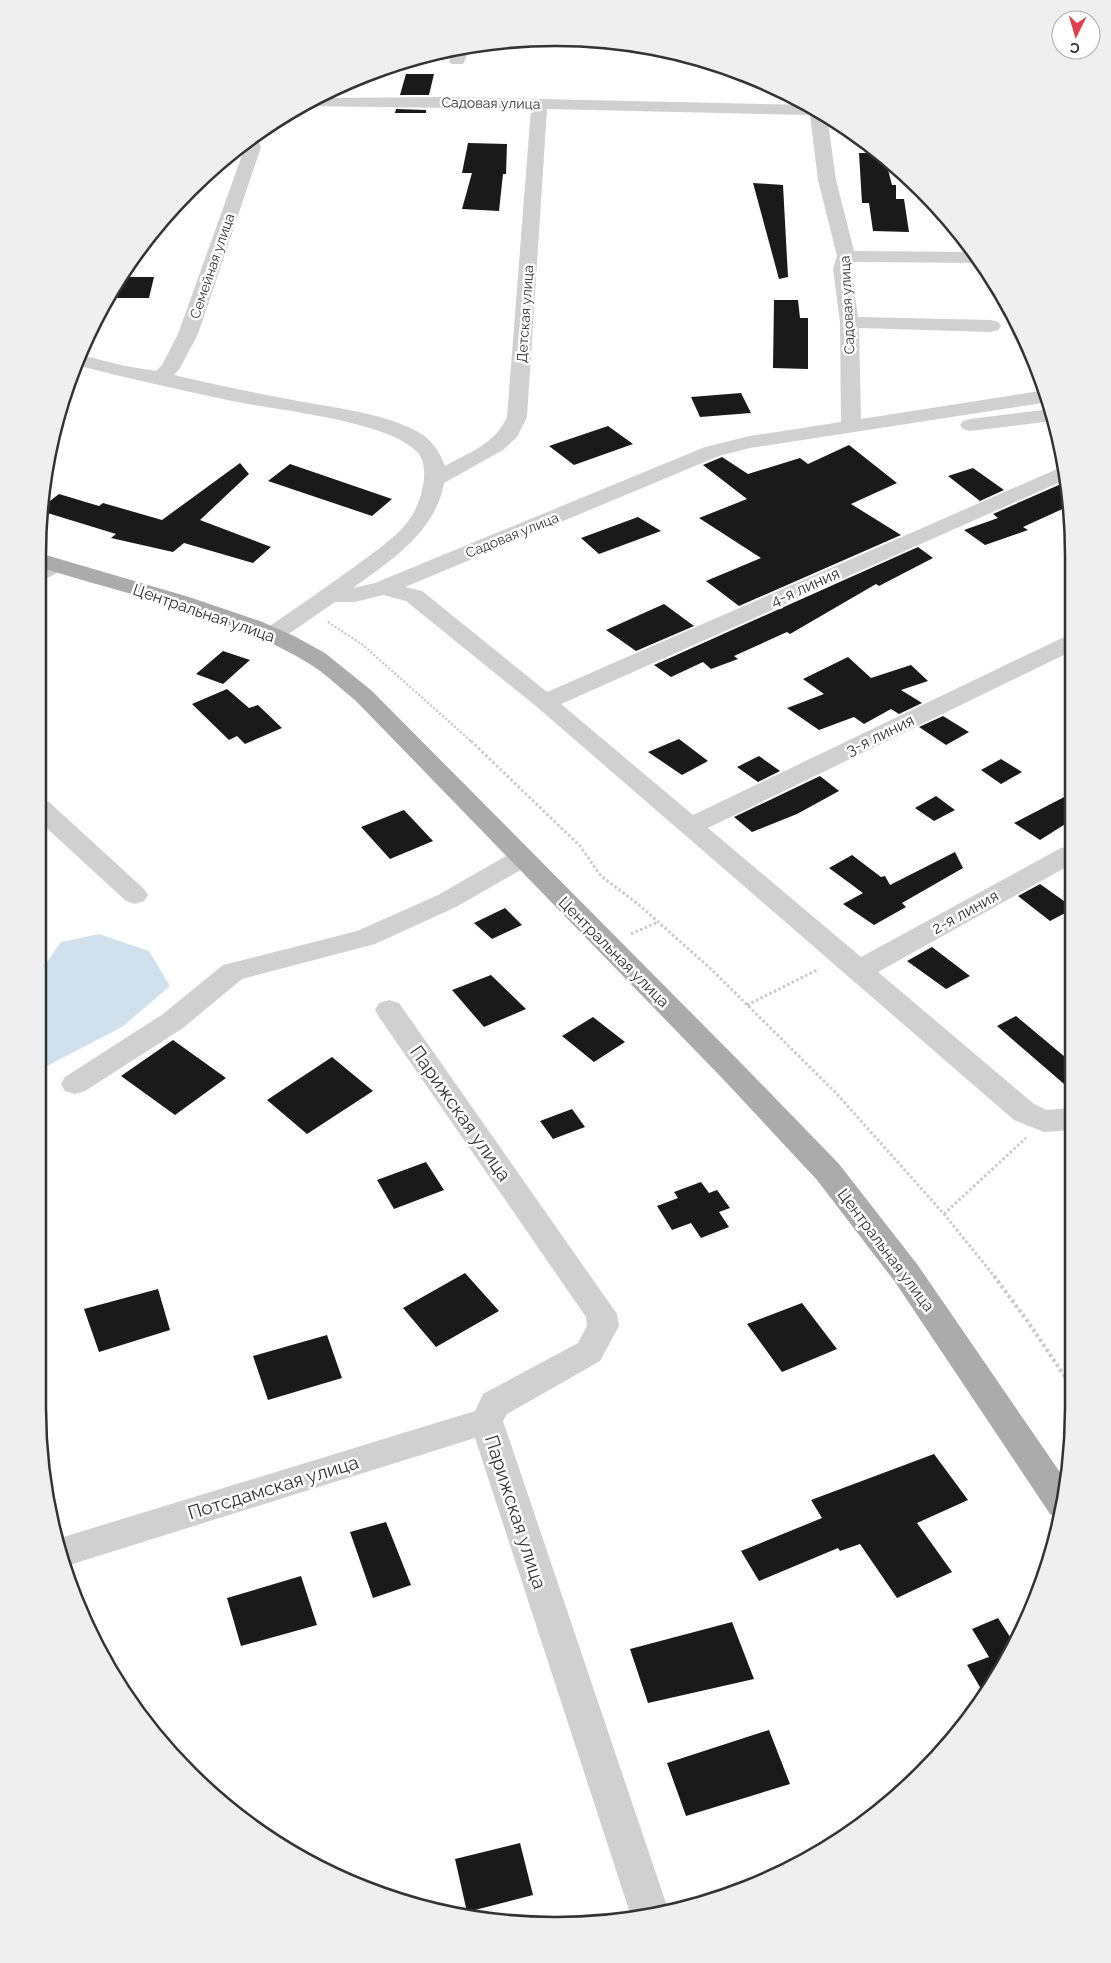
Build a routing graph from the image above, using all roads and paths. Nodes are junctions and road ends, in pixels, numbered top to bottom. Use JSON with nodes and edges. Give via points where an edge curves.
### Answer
{"nodes":[{"id":1,"x":322,"y":103,"type":"edge"},
{"id":2,"x":539,"y":104,"type":"junction"},
{"id":3,"x":802,"y":110,"type":"edge"},
{"id":4,"x":819,"y":120,"type":"edge"},
{"id":5,"x":253,"y":147,"type":"dead end"},
{"id":6,"x":846,"y":256,"type":"junction"},
{"id":7,"x":969,"y":258,"type":"edge"},
{"id":8,"x":849,"y":322,"type":"junction"},
{"id":9,"x":991,"y":326,"type":"dead end"},
{"id":10,"x":85,"y":362,"type":"edge"},
{"id":11,"x":160,"y":378,"type":"junction"},
{"id":12,"x":1039,"y":397,"type":"edge"},
{"id":13,"x":1045,"y":416,"type":"edge"},
{"id":14,"x":851,"y":426,"type":"junction"},
{"id":15,"x":1058,"y":475,"type":"edge"},
{"id":16,"x":434,"y":480,"type":"junction"},
{"id":17,"x":46,"y":567,"type":"edge"},
{"id":18,"x":383,"y":588,"type":"junction"},
{"id":19,"x":330,"y":595,"type":"junction"},
{"id":20,"x":414,"y":596,"type":"junction"},
{"id":21,"x":304,"y":613,"type":"junction"},
{"id":22,"x":272,"y":635,"type":"junction"},
{"id":23,"x":1065,"y":645,"type":"edge"},
{"id":24,"x":545,"y":702,"type":"junction"},
{"id":25,"x":46,"y":814,"type":"edge"},
{"id":26,"x":691,"y":826,"type":"junction"},
{"id":27,"x":1065,"y":857,"type":"edge"},
{"id":28,"x":522,"y":858,"type":"junction"},
{"id":29,"x":134,"y":895,"type":"dead end"},
{"id":30,"x":853,"y":964,"type":"junction"},
{"id":31,"x":747,"y":1005,"type":"junction"},
{"id":32,"x":389,"y":1010,"type":"dead end"},
{"id":33,"x":75,"y":1084,"type":"dead end"},
{"id":34,"x":1058,"y":1120,"type":"edge"},
{"id":35,"x":944,"y":1214,"type":"junction"},
{"id":36,"x":1065,"y":1377,"type":"edge"},
{"id":37,"x":486,"y":1420,"type":"junction"},
{"id":38,"x":1057,"y":1496,"type":"edge"},
{"id":39,"x":67,"y":1551,"type":"edge"},
{"id":40,"x":648,"y":1908,"type":"edge"}],
"edges":[{"from":1,"to":2,"type":"street","name":"Садовая улица"},
{"from":2,"to":3,"type":"street","name":"Садовая улица"},
{"from":2,"to":16,"type":"street","name":"Детская улица","via":[[517,417],[510,433],[496,446]]},
{"from":4,"to":6,"type":"street","name":"Садовая улица","via":[[827,180]]},
{"from":5,"to":11,"type":"street","name":"Семейная улица","via":[[188,334],[170,368]]},
{"from":6,"to":7,"type":"street"},
{"from":6,"to":8,"type":"street","name":"Садовая улица","via":[[842,269]]},
{"from":8,"to":9,"type":"street"},
{"from":8,"to":14,"type":"street","name":"Садовая улица"},
{"from":10,"to":11,"type":"street"},
{"from":11,"to":16,"type":"street","via":[[348,416],[395,429],[416,440],[429,452],[436,469]]},
{"from":12,"to":14,"type":"street"},
{"from":13,"to":20,"type":"street","via":[[768,451],[730,460]]},
{"from":14,"to":18,"type":"street","name":"Садовая улица","via":[[712,451]]},
{"from":15,"to":24,"type":"street","name":"4-я линия"},
{"from":16,"to":19,"type":"street","via":[[421,519],[396,546]]},
{"from":17,"to":22,"type":"main road","name":"Центральная улица","via":[[194,606]]},
{"from":18,"to":19,"type":"street","name":"Садовая улица","via":[[355,595]]},
{"from":18,"to":20,"type":"street"},
{"from":19,"to":21,"type":"street"},
{"from":20,"to":24,"type":"street"},
{"from":21,"to":22,"type":"street"},
{"from":21,"to":31,"type":"path","via":[[343,631],[398,676],[556,821],[602,876],[682,943]]},
{"from":22,"to":28,"type":"main road","name":"Центральная улица","via":[[340,674]]},
{"from":23,"to":26,"type":"street","name":"3-я линия"},
{"from":24,"to":26,"type":"street"},
{"from":25,"to":29,"type":"street"},
{"from":26,"to":30,"type":"street"},
{"from":27,"to":30,"type":"street","name":"2-я линия"},
{"from":28,"to":33,"type":"street","via":[[447,901],[381,932],[233,972],[173,1020]]},
{"from":28,"to":38,"type":"main road","name":"Центральная улица","via":[[828,1172],[906,1273]]},
{"from":30,"to":31,"type":"path"},
{"from":30,"to":34,"type":"street","via":[[1024,1112]]},
{"from":31,"to":35,"type":"path","via":[[836,1093]]},
{"from":32,"to":37,"type":"street","name":"Парижская улица","via":[[602,1314],[603,1326],[588,1352],[495,1404]]},
{"from":34,"to":35,"type":"path"},
{"from":35,"to":36,"type":"path","via":[[1026,1319]]},
{"from":37,"to":39,"type":"street","name":"Потсдамская улица"},
{"from":37,"to":40,"type":"street","name":"Парижская улица"}]}
